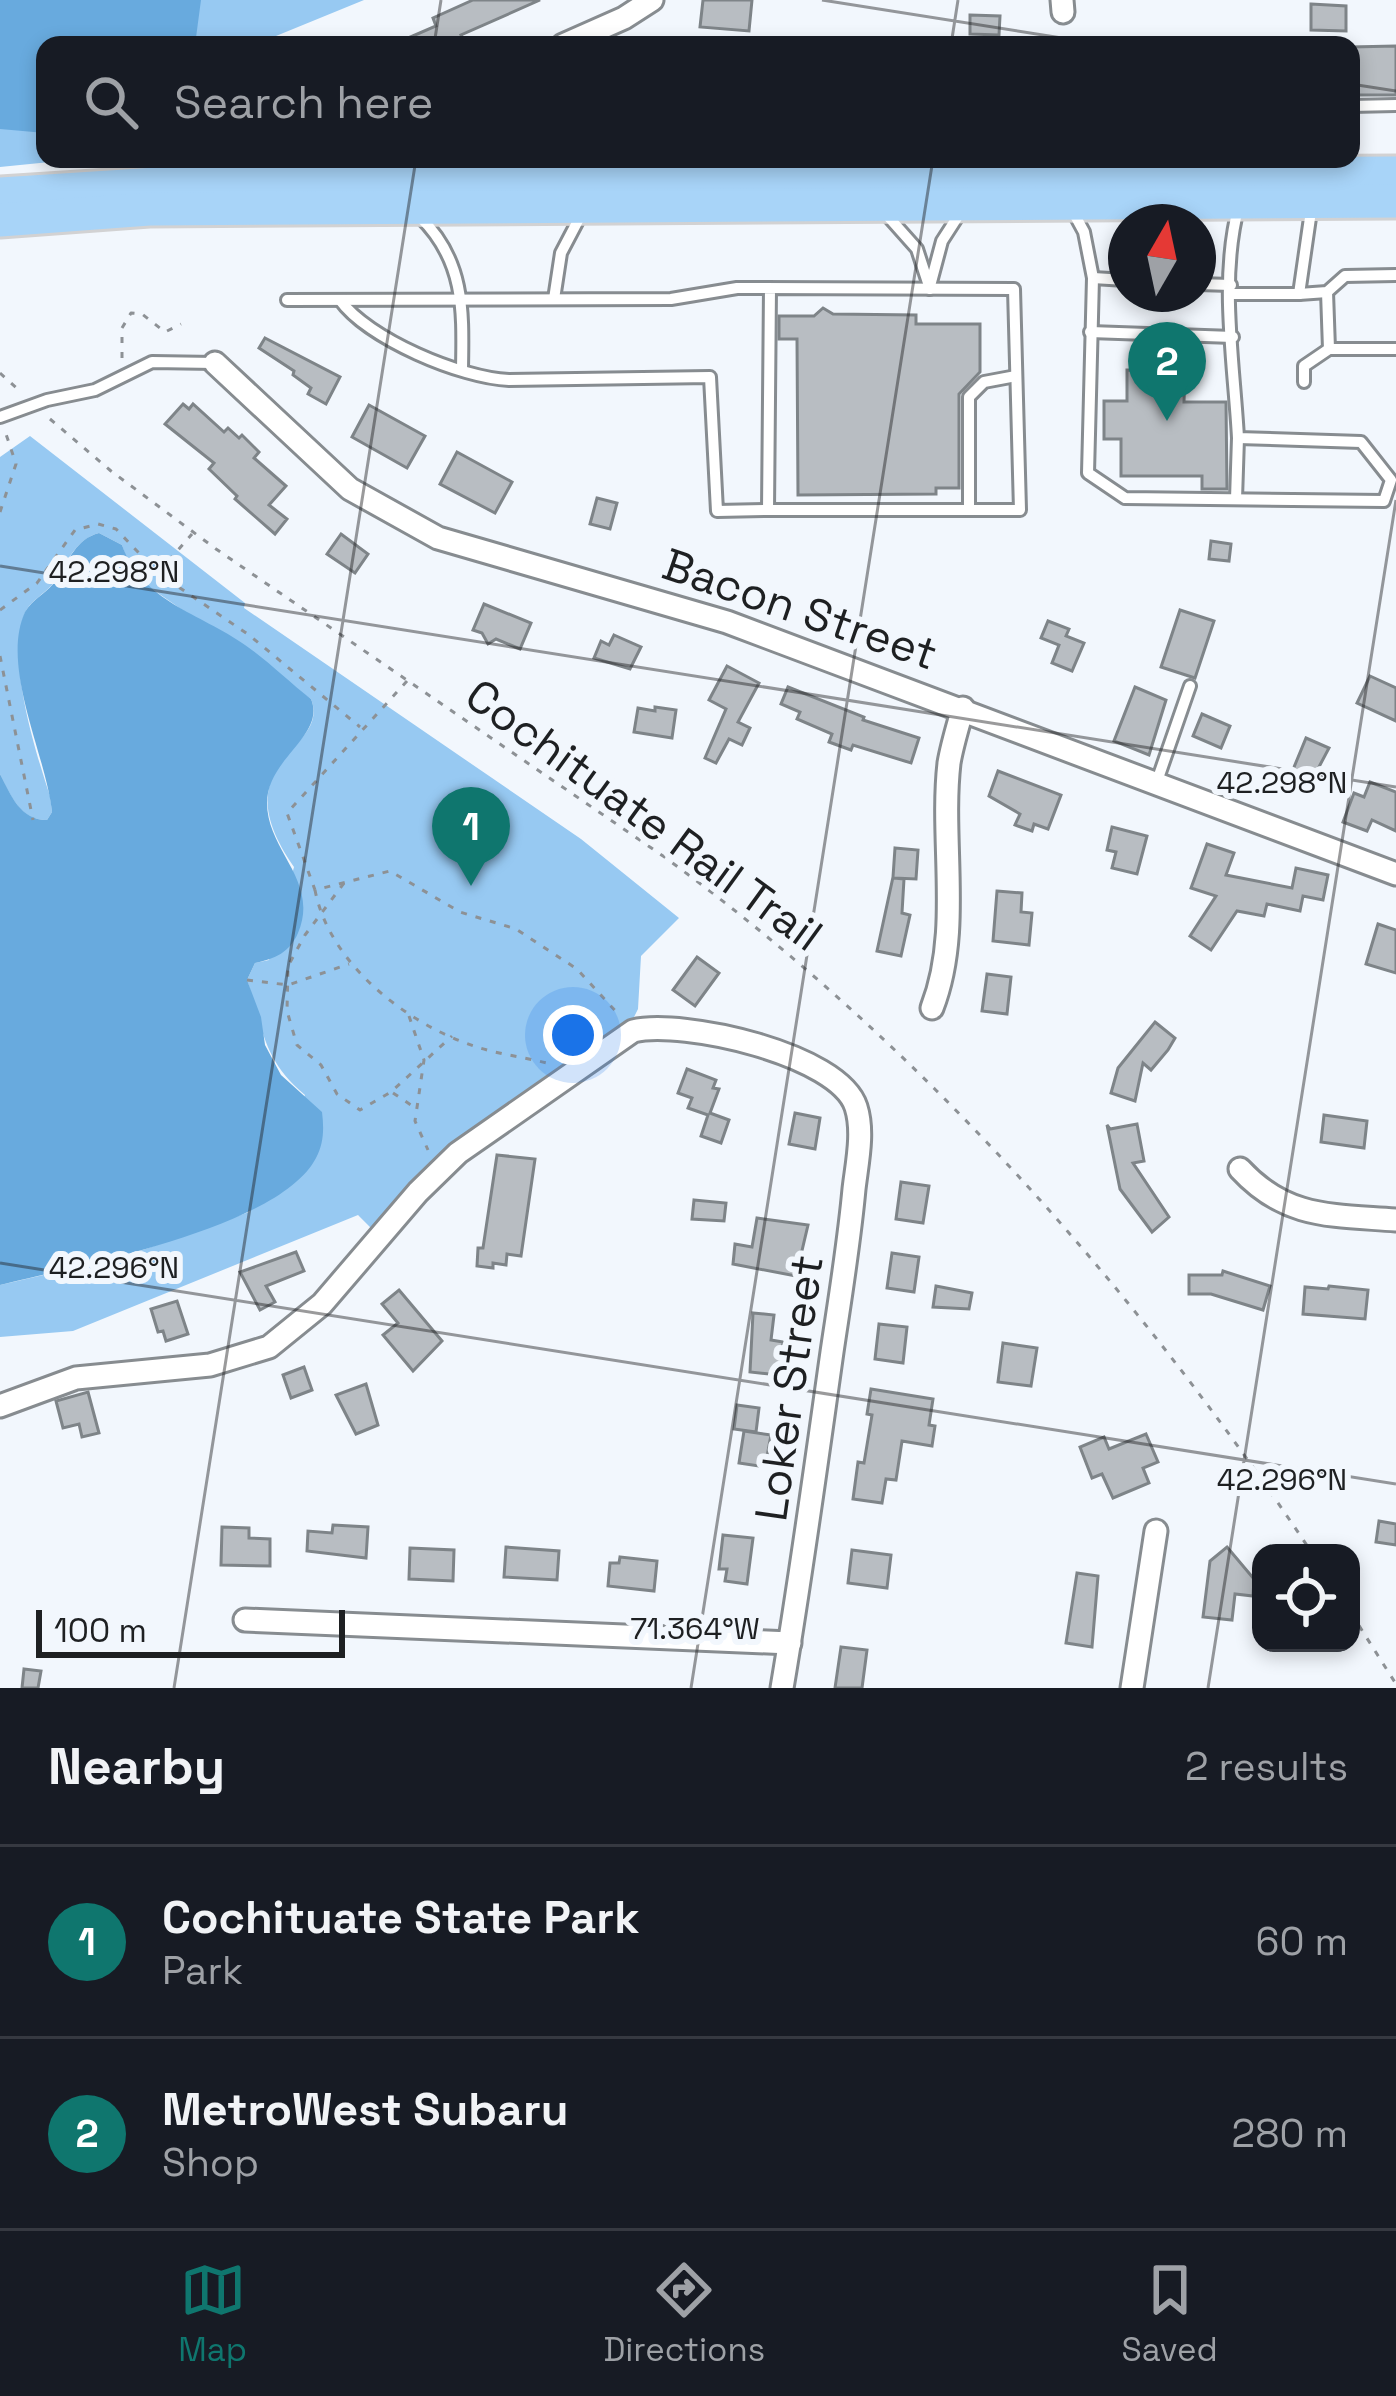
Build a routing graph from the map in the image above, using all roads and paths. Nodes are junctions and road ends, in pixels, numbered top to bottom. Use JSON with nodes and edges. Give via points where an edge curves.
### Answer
{"nodes":[{"id":1,"x":652,"y":0,"type":"edge"},
{"id":2,"x":583,"y":36,"type":"edge"},
{"id":3,"x":1396,"y":105,"type":"edge"},
{"id":4,"x":1360,"y":106,"type":"edge"},
{"id":5,"x":726,"y":168,"type":"edge"},
{"id":6,"x":797,"y":168,"type":"edge"},
{"id":7,"x":847,"y":168,"type":"edge"},
{"id":8,"x":1119,"y":168,"type":"edge"},
{"id":9,"x":1169,"y":168,"type":"edge"},
{"id":10,"x":1396,"y":173,"type":"edge"},
{"id":11,"x":1060,"y":179,"type":"edge"},
{"id":12,"x":963,"y":180,"type":"edge"},
{"id":13,"x":0,"y":194,"type":"edge"},
{"id":14,"x":1313,"y":201,"type":"junction"},
{"id":15,"x":1396,"y":201,"type":"edge"},
{"id":16,"x":1240,"y":202,"type":"junction"},
{"id":17,"x":872,"y":204,"type":"junction"},
{"id":18,"x":587,"y":206,"type":"junction"},
{"id":19,"x":408,"y":207,"type":"junction"},
{"id":20,"x":0,"y":220,"type":"edge"},
{"id":21,"x":1396,"y":273,"type":"edge"},
{"id":22,"x":1093,"y":278,"type":"junction"},
{"id":23,"x":1108,"y":279,"type":"edge"},
{"id":24,"x":1216,"y":287,"type":"edge"},
{"id":25,"x":770,"y":288,"type":"junction"},
{"id":26,"x":930,"y":289,"type":"junction"},
{"id":27,"x":1231,"y":290,"type":"junction"},
{"id":28,"x":1327,"y":292,"type":"junction"},
{"id":29,"x":1299,"y":294,"type":"junction"},
{"id":30,"x":554,"y":299,"type":"junction"},
{"id":31,"x":287,"y":300,"type":"dead end"},
{"id":32,"x":340,"y":300,"type":"junction"},
{"id":33,"x":464,"y":300,"type":"junction"},
{"id":34,"x":181,"y":325,"type":"dead end"},
{"id":35,"x":1090,"y":332,"type":"junction"},
{"id":36,"x":1233,"y":337,"type":"junction"},
{"id":37,"x":1329,"y":349,"type":"junction"},
{"id":38,"x":1396,"y":349,"type":"edge"},
{"id":39,"x":215,"y":363,"type":"joint"},
{"id":40,"x":462,"y":369,"type":"junction"},
{"id":41,"x":0,"y":373,"type":"edge"},
{"id":42,"x":1016,"y":376,"type":"junction"},
{"id":43,"x":123,"y":378,"type":"junction"},
{"id":44,"x":1304,"y":382,"type":"dead end"},
{"id":45,"x":34,"y":404,"type":"junction"},
{"id":46,"x":0,"y":421,"type":"edge"},
{"id":47,"x":1238,"y":438,"type":"junction"},
{"id":48,"x":1235,"y":499,"type":"junction"},
{"id":49,"x":968,"y":509,"type":"junction"},
{"id":50,"x":768,"y":510,"type":"junction"},
{"id":51,"x":0,"y":512,"type":"edge"},
{"id":52,"x":193,"y":533,"type":"junction"},
{"id":53,"x":158,"y":573,"type":"junction"},
{"id":54,"x":0,"y":610,"type":"edge"},
{"id":55,"x":0,"y":656,"type":"edge"},
{"id":56,"x":408,"y":680,"type":"junction"},
{"id":57,"x":1190,"y":686,"type":"dead end"},
{"id":58,"x":963,"y":708,"type":"junction"},
{"id":59,"x":362,"y":728,"type":"junction"},
{"id":60,"x":1156,"y":784,"type":"junction"},
{"id":61,"x":34,"y":820,"type":"dead end"},
{"id":62,"x":1396,"y":874,"type":"edge"},
{"id":63,"x":346,"y":882,"type":"junction"},
{"id":64,"x":315,"y":890,"type":"junction"},
{"id":65,"x":320,"y":915,"type":"junction"},
{"id":66,"x":351,"y":964,"type":"junction"},
{"id":67,"x":247,"y":980,"type":"dead end"},
{"id":68,"x":288,"y":985,"type":"junction"},
{"id":69,"x":932,"y":1008,"type":"dead end"},
{"id":70,"x":409,"y":1014,"type":"junction"},
{"id":71,"x":633,"y":1031,"type":"junction"},
{"id":72,"x":452,"y":1036,"type":"junction"},
{"id":73,"x":424,"y":1060,"type":"junction"},
{"id":74,"x":578,"y":1070,"type":"junction"},
{"id":75,"x":391,"y":1091,"type":"junction"},
{"id":76,"x":416,"y":1109,"type":"junction"},
{"id":77,"x":1240,"y":1169,"type":"dead end"},
{"id":78,"x":437,"y":1171,"type":"junction"},
{"id":79,"x":1396,"y":1220,"type":"edge"},
{"id":80,"x":0,"y":1406,"type":"edge"},
{"id":81,"x":1156,"y":1531,"type":"dead end"},
{"id":82,"x":1306,"y":1544,"type":"edge"},
{"id":83,"x":245,"y":1620,"type":"dead end"},
{"id":84,"x":1360,"y":1627,"type":"edge"},
{"id":85,"x":790,"y":1642,"type":"junction"},
{"id":86,"x":1396,"y":1684,"type":"edge"},
{"id":87,"x":782,"y":1688,"type":"edge"},
{"id":88,"x":1132,"y":1688,"type":"edge"}],
"edges":[{"from":1,"to":2,"type":"street"},
{"from":3,"to":4,"type":"lane"},
{"from":5,"to":6,"type":"highway"},
{"from":5,"to":13,"type":"highway","via":[[219,180]]},
{"from":6,"to":7,"type":"highway"},
{"from":7,"to":12,"type":"highway"},
{"from":8,"to":11,"type":"highway"},
{"from":9,"to":10,"type":"highway"},
{"from":11,"to":12,"type":"highway"},
{"from":11,"to":16,"type":"highway"},
{"from":11,"to":22,"type":"lane","via":[[1084,232]]},
{"from":12,"to":17,"type":"highway"},
{"from":12,"to":26,"type":"lane"},
{"from":14,"to":15,"type":"highway"},
{"from":14,"to":16,"type":"highway"},
{"from":14,"to":29,"type":"lane"},
{"from":16,"to":27,"type":"lane"},
{"from":17,"to":18,"type":"highway"},
{"from":17,"to":26,"type":"lane","via":[[912,242]]},
{"from":18,"to":19,"type":"highway"},
{"from":18,"to":30,"type":"lane","via":[[561,253]]},
{"from":19,"to":20,"type":"highway","via":[[112,210]]},
{"from":19,"to":33,"type":"lane","via":[[436,235]]},
{"from":21,"to":28,"type":"lane","via":[[1345,276]]},
{"from":22,"to":23,"type":"lane"},
{"from":22,"to":35,"type":"lane"},
{"from":24,"to":27,"type":"lane"},
{"from":25,"to":26,"type":"lane"},
{"from":25,"to":30,"type":"lane"},
{"from":25,"to":50,"type":"lane"},
{"from":26,"to":42,"type":"lane","via":[[1014,289]]},
{"from":27,"to":29,"type":"lane"},
{"from":27,"to":36,"type":"lane"},
{"from":28,"to":29,"type":"lane"},
{"from":28,"to":37,"type":"lane"},
{"from":30,"to":33,"type":"lane"},
{"from":31,"to":32,"type":"lane"},
{"from":32,"to":33,"type":"lane"},
{"from":32,"to":40,"type":"lane","via":[[373,331]]},
{"from":33,"to":40,"type":"lane"},
{"from":34,"to":43,"type":"path","via":[[165,332],[142,314],[127,316]]},
{"from":35,"to":36,"type":"lane"},
{"from":35,"to":48,"type":"lane","via":[[1088,473],[1125,498]]},
{"from":36,"to":47,"type":"lane"},
{"from":37,"to":38,"type":"lane"},
{"from":37,"to":44,"type":"lane","via":[[1304,366]]},
{"from":39,"to":43,"type":"lane","via":[[157,362]]},
{"from":39,"to":58,"type":"street","name":"Bacon Street","via":[[350,489],[425,532],[696,611]]},
{"from":40,"to":50,"type":"lane","via":[[509,380],[710,376],[717,511]]},
{"from":41,"to":45,"type":"path","name":"Cochituate Rail Trail"},
{"from":42,"to":49,"type":"lane","via":[[984,382],[969,397]]},
{"from":42,"to":49,"type":"lane","via":[[1020,510]]},
{"from":43,"to":45,"type":"lane"},
{"from":45,"to":46,"type":"lane"},
{"from":45,"to":52,"type":"path","name":"Cochituate Rail Trail"},
{"from":46,"to":51,"type":"path","via":[[16,464]]},
{"from":47,"to":48,"type":"lane"},
{"from":47,"to":48,"type":"lane","via":[[1361,442],[1391,480],[1384,501]]},
{"from":49,"to":50,"type":"lane"},
{"from":52,"to":53,"type":"path"},
{"from":52,"to":56,"type":"path","name":"Cochituate Rail Trail"},
{"from":53,"to":54,"type":"path","via":[[116,529],[98,524],[74,530],[37,583]]},
{"from":53,"to":59,"type":"path"},
{"from":55,"to":61,"type":"path"},
{"from":56,"to":59,"type":"path"},
{"from":56,"to":82,"type":"path","name":"Cochituate Rail Trail","via":[[734,907],[849,1009],[1083,1248]]},
{"from":57,"to":60,"type":"lane"},
{"from":58,"to":60,"type":"street","name":"Bacon Street"},
{"from":58,"to":69,"type":"street","via":[[950,760],[947,925]]},
{"from":59,"to":64,"type":"path","via":[[286,813]]},
{"from":60,"to":62,"type":"street","name":"Bacon Street"},
{"from":63,"to":64,"type":"path"},
{"from":63,"to":65,"type":"path"},
{"from":63,"to":71,"type":"path","via":[[390,871],[460,912],[516,929],[577,969]]},
{"from":64,"to":65,"type":"path"},
{"from":65,"to":66,"type":"path"},
{"from":65,"to":68,"type":"path","via":[[288,966]]},
{"from":66,"to":68,"type":"path"},
{"from":66,"to":70,"type":"path"},
{"from":67,"to":68,"type":"path"},
{"from":68,"to":75,"type":"path","via":[[297,1045],[337,1094],[359,1110]]},
{"from":70,"to":72,"type":"path"},
{"from":70,"to":73,"type":"path"},
{"from":71,"to":74,"type":"street"},
{"from":71,"to":85,"type":"street","name":"Loker Street","via":[[687,1028],[824,1070],[852,1099],[858,1120],[846,1268]]},
{"from":72,"to":73,"type":"path"},
{"from":72,"to":74,"type":"path"},
{"from":73,"to":75,"type":"path"},
{"from":73,"to":76,"type":"path"},
{"from":74,"to":78,"type":"street"},
{"from":75,"to":76,"type":"path"},
{"from":76,"to":78,"type":"path"},
{"from":77,"to":79,"type":"street","via":[[1298,1210]]},
{"from":78,"to":80,"type":"street","via":[[322,1304],[269,1347],[210,1365],[76,1378]]},
{"from":81,"to":88,"type":"street"},
{"from":83,"to":85,"type":"street"},
{"from":84,"to":86,"type":"path"},
{"from":85,"to":87,"type":"street","name":"Loker Street"}]}
